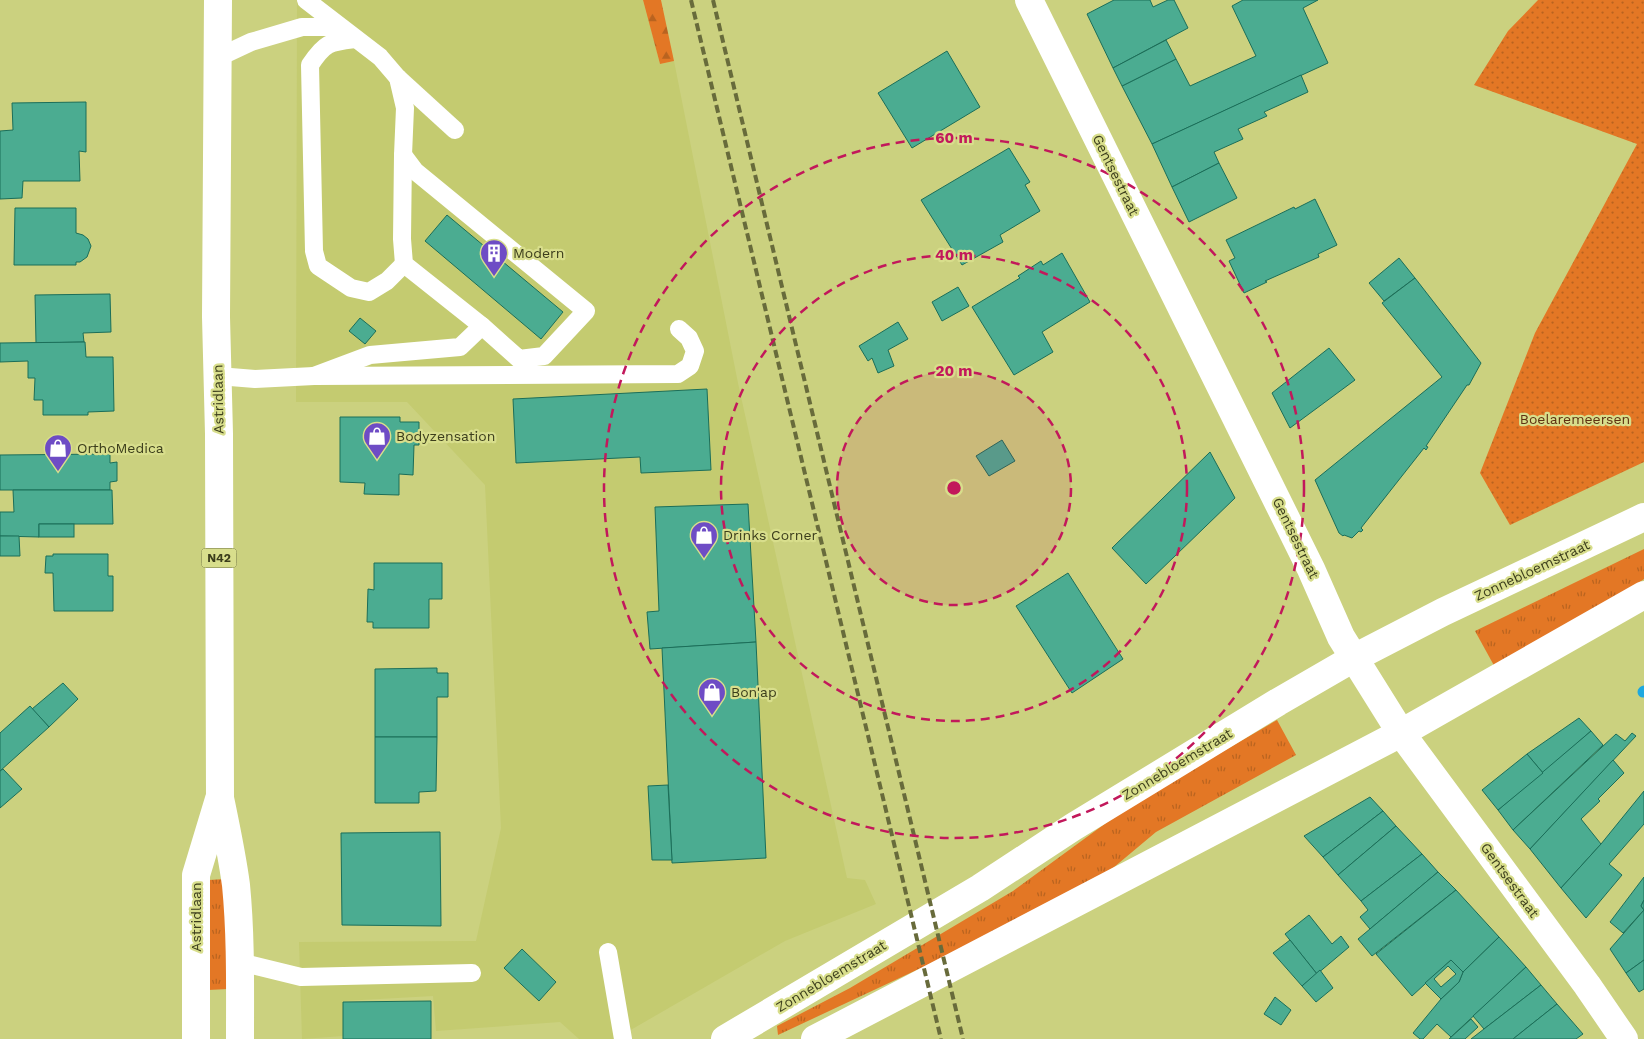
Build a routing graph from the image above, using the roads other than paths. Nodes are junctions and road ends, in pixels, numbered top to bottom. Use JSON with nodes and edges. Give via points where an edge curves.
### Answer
{"nodes":[{"id":1,"x":218,"y":0,"type":"edge"},
{"id":2,"x":306,"y":0,"type":"edge"},
{"id":3,"x":1029,"y":0,"type":"edge"},
{"id":4,"x":340,"y":27,"type":"junction"},
{"id":5,"x":355,"y":38,"type":"junction"},
{"id":6,"x":219,"y":57,"type":"junction"},
{"id":7,"x":398,"y":78,"type":"junction"},
{"id":8,"x":455,"y":130,"type":"dead end"},
{"id":9,"x":403,"y":154,"type":"junction"},
{"id":10,"x":404,"y":264,"type":"junction"},
{"id":11,"x":482,"y":326,"type":"junction"},
{"id":12,"x":679,"y":329,"type":"dead end"},
{"id":13,"x":218,"y":376,"type":"junction"},
{"id":14,"x":314,"y":376,"type":"junction"},
{"id":15,"x":1644,"y":517,"type":"edge"},
{"id":16,"x":1644,"y":595,"type":"edge"},
{"id":17,"x":1354,"y":658,"type":"junction"},
{"id":18,"x":1401,"y":733,"type":"junction"},
{"id":19,"x":220,"y":798,"type":"junction"},
{"id":20,"x":608,"y":952,"type":"dead end"},
{"id":21,"x":240,"y":962,"type":"junction"},
{"id":22,"x":472,"y":973,"type":"dead end"},
{"id":23,"x":196,"y":1039,"type":"edge"},
{"id":24,"x":240,"y":1039,"type":"edge"},
{"id":25,"x":623,"y":1039,"type":"edge"},
{"id":26,"x":725,"y":1039,"type":"edge"},
{"id":27,"x":815,"y":1039,"type":"edge"},
{"id":28,"x":1624,"y":1039,"type":"edge"}],
"edges":[{"from":1,"to":6,"type":"main road","name":"Astridlaan","number":"N42"},
{"from":2,"to":4,"type":"lane"},
{"from":3,"to":17,"type":"main road","name":"Gentsestraat"},
{"from":4,"to":5,"type":"lane"},
{"from":4,"to":6,"type":"lane","via":[[302,27],[251,42]]},
{"from":5,"to":7,"type":"lane","via":[[380,57]]},
{"from":5,"to":10,"type":"lane","via":[[333,42],[320,50],[310,65],[314,251],[318,266],[352,288],[369,292],[387,281]]},
{"from":6,"to":13,"type":"main road","name":"Astridlaan","number":"N42"},
{"from":7,"to":8,"type":"lane"},
{"from":7,"to":9,"type":"lane","via":[[405,108]]},
{"from":9,"to":10,"type":"lane"},
{"from":9,"to":11,"type":"lane","via":[[415,171],[586,311],[544,356],[519,359]]},
{"from":10,"to":11,"type":"lane"},
{"from":11,"to":14,"type":"lane","via":[[460,347],[370,355]]},
{"from":12,"to":14,"type":"lane","via":[[689,338],[695,351],[690,366],[678,374]]},
{"from":13,"to":14,"type":"lane","via":[[255,379]]},
{"from":13,"to":19,"type":"main road","name":"Astridlaan","number":"N42"},
{"from":15,"to":17,"type":"main road","name":"Zonnebloemstraat","via":[[1442,612]]},
{"from":16,"to":18,"type":"main road"},
{"from":17,"to":18,"type":"main road","name":"Gentsestraat"},
{"from":17,"to":26,"type":"main road","name":"Zonnebloemstraat","via":[[1090,816],[980,888]]},
{"from":18,"to":27,"type":"main road"},
{"from":18,"to":28,"type":"main road","name":"Gentsestraat"},
{"from":19,"to":21,"type":"main road","name":"Astridlaan","number":"N42","via":[[236,886]]},
{"from":19,"to":23,"type":"main road","name":"Astridlaan","number":"N42","via":[[196,875]]},
{"from":20,"to":25,"type":"lane"},
{"from":21,"to":22,"type":"lane","via":[[300,977]]},
{"from":21,"to":24,"type":"main road","name":"Astridlaan","number":"N42"}]}
